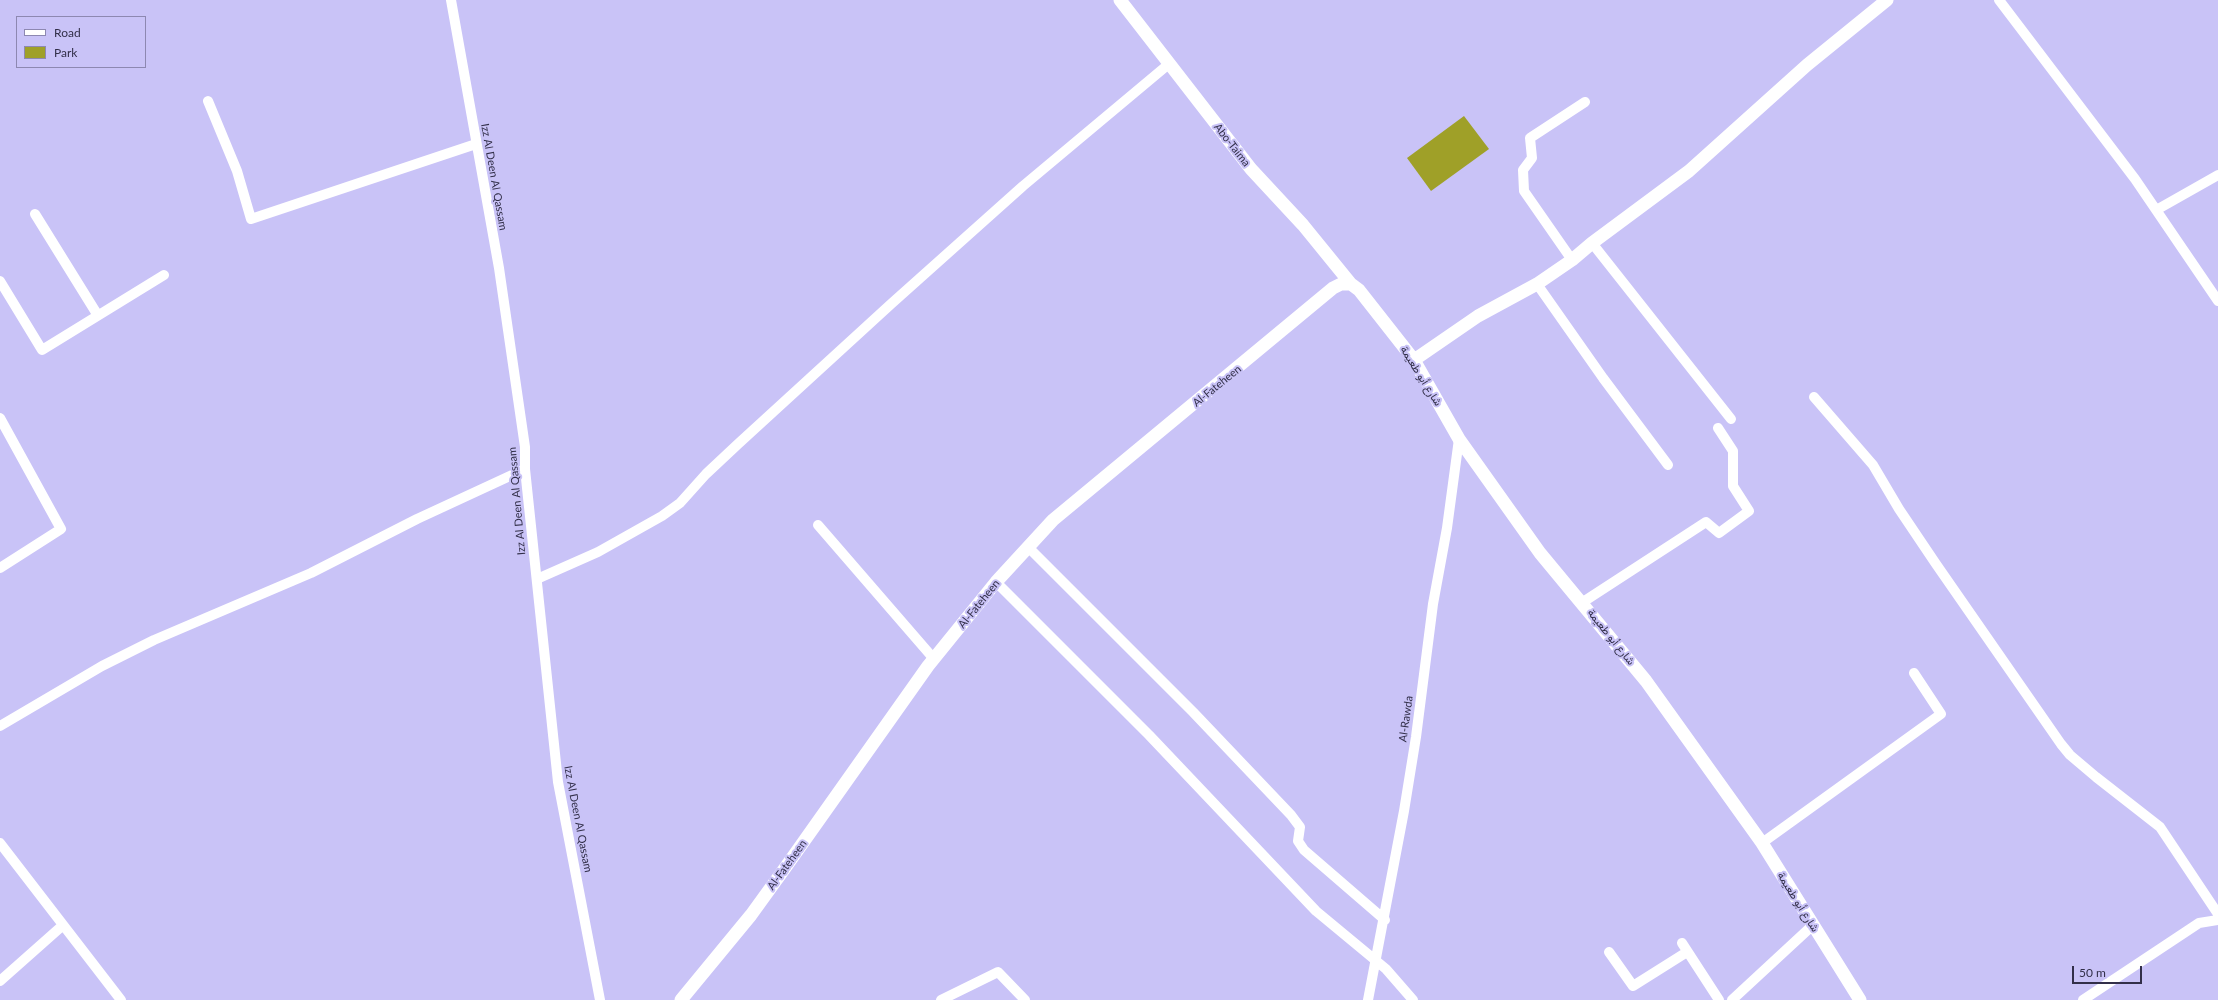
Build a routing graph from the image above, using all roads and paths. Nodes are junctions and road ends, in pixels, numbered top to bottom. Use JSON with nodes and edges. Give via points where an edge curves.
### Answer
{"nodes":[{"id":1,"x":452,"y":0,"type":"edge"},
{"id":2,"x":1120,"y":0,"type":"edge"},
{"id":3,"x":1887,"y":0,"type":"edge"},
{"id":4,"x":1999,"y":0,"type":"edge"},
{"id":5,"x":1170,"y":63,"type":"junction"},
{"id":6,"x":208,"y":101,"type":"dead end"},
{"id":7,"x":1584,"y":102,"type":"dead end"},
{"id":8,"x":476,"y":144,"type":"junction"},
{"id":9,"x":2218,"y":175,"type":"edge"},
{"id":10,"x":2158,"y":209,"type":"junction"},
{"id":11,"x":35,"y":214,"type":"dead end"},
{"id":12,"x":1592,"y":243,"type":"junction"},
{"id":13,"x":1572,"y":260,"type":"junction"},
{"id":14,"x":164,"y":275,"type":"dead end"},
{"id":15,"x":0,"y":281,"type":"edge"},
{"id":16,"x":1351,"y":284,"type":"junction"},
{"id":17,"x":1537,"y":284,"type":"junction"},
{"id":18,"x":2218,"y":301,"type":"edge"},
{"id":19,"x":97,"y":314,"type":"junction"},
{"id":20,"x":1414,"y":360,"type":"junction"},
{"id":21,"x":1814,"y":397,"type":"dead end"},
{"id":22,"x":0,"y":418,"type":"edge"},
{"id":23,"x":1731,"y":419,"type":"dead end"},
{"id":24,"x":1718,"y":428,"type":"dead end"},
{"id":25,"x":1459,"y":439,"type":"junction"},
{"id":26,"x":1668,"y":465,"type":"dead end"},
{"id":27,"x":525,"y":469,"type":"junction"},
{"id":28,"x":818,"y":525,"type":"dead end"},
{"id":29,"x":1028,"y":547,"type":"junction"},
{"id":30,"x":0,"y":568,"type":"edge"},
{"id":31,"x":537,"y":579,"type":"junction"},
{"id":32,"x":996,"y":582,"type":"junction"},
{"id":33,"x":1583,"y":602,"type":"junction"},
{"id":34,"x":934,"y":659,"type":"junction"},
{"id":35,"x":1914,"y":673,"type":"dead end"},
{"id":36,"x":0,"y":726,"type":"edge"},
{"id":37,"x":0,"y":843,"type":"edge"},
{"id":38,"x":1762,"y":843,"type":"junction"},
{"id":39,"x":2218,"y":914,"type":"edge"},
{"id":40,"x":1385,"y":920,"type":"junction"},
{"id":41,"x":2218,"y":920,"type":"edge"},
{"id":42,"x":1813,"y":925,"type":"junction"},
{"id":43,"x":62,"y":926,"type":"junction"},
{"id":44,"x":1609,"y":952,"type":"dead end"},
{"id":45,"x":1377,"y":962,"type":"junction"},
{"id":46,"x":0,"y":981,"type":"edge"},
{"id":47,"x":121,"y":1000,"type":"edge"},
{"id":48,"x":600,"y":1000,"type":"edge"},
{"id":49,"x":681,"y":1000,"type":"edge"},
{"id":50,"x":941,"y":1000,"type":"edge"},
{"id":51,"x":1025,"y":1000,"type":"edge"},
{"id":52,"x":1368,"y":1000,"type":"edge"},
{"id":53,"x":1413,"y":1000,"type":"edge"},
{"id":54,"x":1719,"y":1000,"type":"edge"},
{"id":55,"x":1732,"y":1000,"type":"edge"},
{"id":56,"x":1860,"y":1000,"type":"edge"},
{"id":57,"x":2083,"y":1000,"type":"edge"}],
"edges":[{"from":1,"to":8,"type":"street","name":"Izz Al Deen Al Qassam"},
{"from":2,"to":5,"type":"street","name":"Abo-Taima"},
{"from":3,"to":12,"type":"street","via":[[1807,66],[1689,171]]},
{"from":4,"to":10,"type":"street"},
{"from":5,"to":16,"type":"street","name":"Abo-Taima","via":[[1251,169],[1303,225]]},
{"from":5,"to":31,"type":"street","via":[[1023,186],[891,304],[717,464],[680,503],[598,552]]},
{"from":6,"to":8,"type":"street","via":[[237,171],[251,219]]},
{"from":7,"to":13,"type":"street","via":[[1530,138],[1532,158],[1523,170],[1524,191]]},
{"from":8,"to":27,"type":"street","name":"Izz Al Deen Al Qassam","via":[[501,284],[525,447]]},
{"from":9,"to":10,"type":"street"},
{"from":10,"to":18,"type":"street"},
{"from":11,"to":19,"type":"street"},
{"from":12,"to":13,"type":"street"},
{"from":12,"to":23,"type":"street"},
{"from":13,"to":17,"type":"street"},
{"from":14,"to":19,"type":"street"},
{"from":15,"to":19,"type":"street","via":[[42,350]]},
{"from":16,"to":20,"type":"street","name":"شارع أبو طعيمة","via":[[1359,290]]},
{"from":16,"to":29,"type":"street","name":"Al-Fateheen","via":[[1341,284],[1333,288],[1053,520]]},
{"from":17,"to":20,"type":"street","via":[[1478,316]]},
{"from":17,"to":26,"type":"street"},
{"from":20,"to":25,"type":"street","name":"شارع أبو طعيمة"},
{"from":21,"to":39,"type":"street","via":[[1873,465],[1932,558],[2061,744],[2096,777],[2160,827]]},
{"from":22,"to":30,"type":"street","via":[[61,529]]},
{"from":24,"to":33,"type":"street","via":[[1733,451],[1733,486],[1749,511],[1719,533],[1706,522]]},
{"from":25,"to":33,"type":"street","name":"شارع أبو طعيمة","via":[[1540,553]]},
{"from":25,"to":40,"type":"street","name":"Al-Rawda","via":[[1433,604],[1416,737]]},
{"from":27,"to":31,"type":"street","name":"Izz Al Deen Al Qassam"},
{"from":27,"to":36,"type":"street","via":[[417,519],[311,573],[154,640],[102,666]]},
{"from":28,"to":34,"type":"street"},
{"from":29,"to":32,"type":"street","name":"Al-Fateheen"},
{"from":29,"to":40,"type":"street","via":[[1193,712],[1290,814],[1300,827],[1298,841],[1304,850]]},
{"from":31,"to":48,"type":"street","name":"Izz Al Deen Al Qassam","via":[[558,782]]},
{"from":32,"to":34,"type":"street","name":"Al-Fateheen"},
{"from":32,"to":45,"type":"street","via":[[1149,735],[1316,911]]},
{"from":33,"to":38,"type":"street","name":"شارع أبو طعيمة","via":[[1646,681]]},
{"from":34,"to":49,"type":"street","name":"Al-Fateheen","via":[[759,904]]},
{"from":35,"to":38,"type":"street","via":[[1941,714]]},
{"from":37,"to":43,"type":"street"},
{"from":38,"to":42,"type":"street","name":"شارع أبو طعيمة"},
{"from":40,"to":45,"type":"street","name":"Al-Rawda"},
{"from":41,"to":57,"type":"street","via":[[2198,923]]},
{"from":42,"to":55,"type":"street"},
{"from":42,"to":56,"type":"street","name":"شارع أبو طعيمة"},
{"from":43,"to":46,"type":"street"},
{"from":43,"to":47,"type":"street"},
{"from":44,"to":54,"type":"street","via":[[1633,986],[1684,947]]},
{"from":45,"to":52,"type":"street","name":"Al-Rawda"},
{"from":45,"to":53,"type":"street"},
{"from":50,"to":51,"type":"street","via":[[998,972]]}]}
